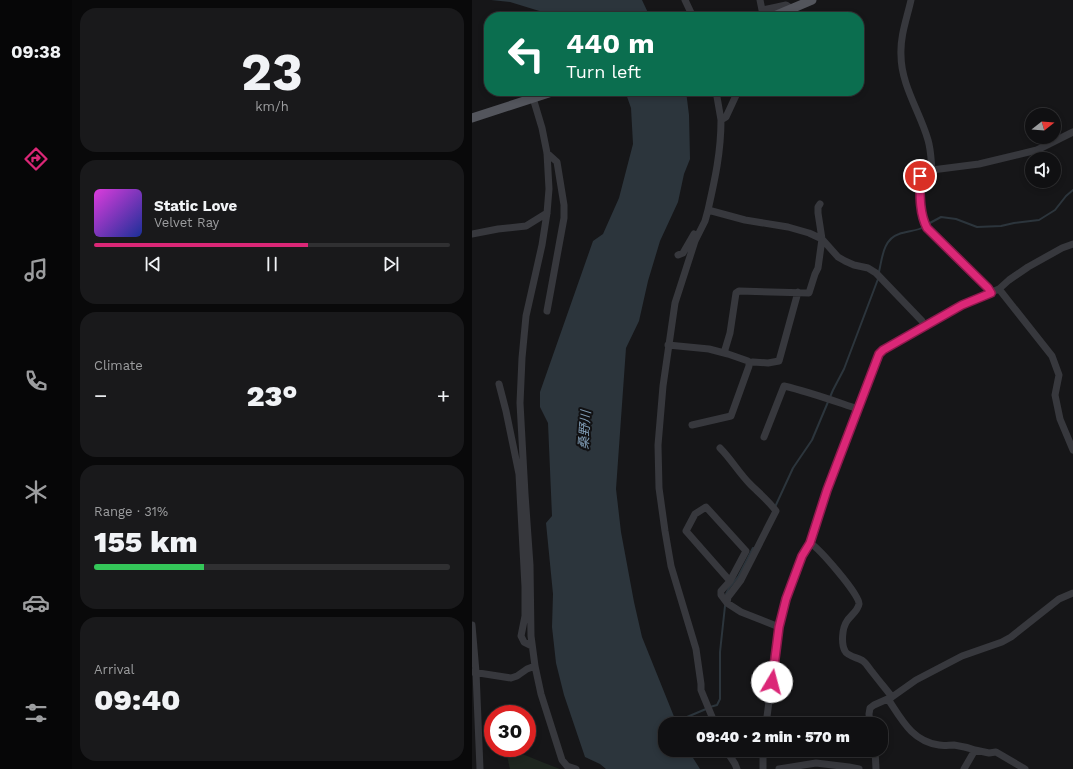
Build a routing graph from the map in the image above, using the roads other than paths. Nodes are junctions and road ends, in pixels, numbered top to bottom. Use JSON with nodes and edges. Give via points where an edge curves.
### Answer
{"nodes":[{"id":1,"x":685,"y":0,"type":"edge"},
{"id":2,"x":760,"y":0,"type":"edge"},
{"id":3,"x":812,"y":0,"type":"edge"},
{"id":4,"x":911,"y":0,"type":"edge"},
{"id":5,"x":792,"y":9,"type":"junction"},
{"id":6,"x":691,"y":12,"type":"edge"},
{"id":7,"x":784,"y":12,"type":"edge"},
{"id":8,"x":540,"y":96,"type":"edge"},
{"id":9,"x":717,"y":96,"type":"edge"},
{"id":10,"x":736,"y":96,"type":"edge"},
{"id":11,"x":533,"y":98,"type":"junction"},
{"id":12,"x":472,"y":118,"type":"edge"},
{"id":13,"x":721,"y":120,"type":"junction"},
{"id":14,"x":1073,"y":132,"type":"edge"},
{"id":15,"x":547,"y":153,"type":"junction"},
{"id":16,"x":932,"y":170,"type":"junction"},
{"id":17,"x":820,"y":204,"type":"dead end"},
{"id":18,"x":708,"y":210,"type":"junction"},
{"id":19,"x":547,"y":213,"type":"junction"},
{"id":20,"x":472,"y":234,"type":"edge"},
{"id":21,"x":822,"y":239,"type":"junction"},
{"id":22,"x":1073,"y":244,"type":"edge"},
{"id":23,"x":678,"y":255,"type":"dead end"},
{"id":24,"x":999,"y":289,"type":"junction"},
{"id":25,"x":798,"y":292,"type":"junction"},
{"id":26,"x":991,"y":293,"type":"junction"},
{"id":27,"x":547,"y":311,"type":"dead end"},
{"id":28,"x":925,"y":326,"type":"junction"},
{"id":29,"x":668,"y":345,"type":"junction"},
{"id":30,"x":724,"y":353,"type":"junction"},
{"id":31,"x":749,"y":363,"type":"junction"},
{"id":32,"x":499,"y":384,"type":"dead end"},
{"id":33,"x":858,"y":409,"type":"junction"},
{"id":34,"x":692,"y":425,"type":"dead end"},
{"id":35,"x":764,"y":438,"type":"dead end"},
{"id":36,"x":720,"y":448,"type":"dead end"},
{"id":37,"x":1073,"y":450,"type":"edge"},
{"id":38,"x":521,"y":475,"type":"junction"},
{"id":39,"x":810,"y":543,"type":"junction"},
{"id":40,"x":730,"y":580,"type":"junction"},
{"id":41,"x":1073,"y":593,"type":"edge"},
{"id":42,"x":727,"y":603,"type":"junction"},
{"id":43,"x":472,"y":625,"type":"edge"},
{"id":44,"x":779,"y":627,"type":"junction"},
{"id":45,"x":535,"y":666,"type":"junction"},
{"id":46,"x":474,"y":672,"type":"edge"},
{"id":47,"x":890,"y":698,"type":"junction"},
{"id":48,"x":712,"y":717,"type":"edge"},
{"id":49,"x":767,"y":717,"type":"edge"},
{"id":50,"x":869,"y":717,"type":"edge"},
{"id":51,"x":975,"y":750,"type":"junction"},
{"id":52,"x":730,"y":757,"type":"edge"},
{"id":53,"x":763,"y":757,"type":"edge"},
{"id":54,"x":875,"y":757,"type":"edge"},
{"id":55,"x":804,"y":767,"type":"edge"},
{"id":56,"x":480,"y":769,"type":"edge"},
{"id":57,"x":576,"y":769,"type":"edge"},
{"id":58,"x":737,"y":769,"type":"edge"},
{"id":59,"x":763,"y":769,"type":"edge"},
{"id":60,"x":779,"y":769,"type":"edge"},
{"id":61,"x":859,"y":769,"type":"edge"},
{"id":62,"x":876,"y":769,"type":"edge"},
{"id":63,"x":964,"y":769,"type":"edge"},
{"id":64,"x":1025,"y":769,"type":"edge"}],
"edges":[{"from":1,"to":6,"type":"street"},
{"from":2,"to":5,"type":"street","via":[[762,10],[786,5]]},
{"from":3,"to":5,"type":"main road"},
{"from":4,"to":16,"type":"street","via":[[901,44],[902,68],[928,139]]},
{"from":5,"to":7,"type":"main road"},
{"from":8,"to":11,"type":"main road"},
{"from":9,"to":13,"type":"street"},
{"from":10,"to":13,"type":"street","via":[[726,117]]},
{"from":11,"to":12,"type":"main road"},
{"from":11,"to":15,"type":"street"},
{"from":13,"to":18,"type":"street","via":[[720,154]]},
{"from":14,"to":16,"type":"street","via":[[1037,150],[979,164]]},
{"from":15,"to":19,"type":"street"},
{"from":15,"to":27,"type":"street","via":[[557,162],[564,205],[564,218]]},
{"from":16,"to":26,"type":"street","via":[[920,176],[924,223]]},
{"from":17,"to":21,"type":"street","via":[[818,212]]},
{"from":18,"to":21,"type":"street","via":[[745,220],[788,227]]},
{"from":18,"to":23,"type":"street","via":[[683,253]]},
{"from":18,"to":29,"type":"street","via":[[675,303]]},
{"from":19,"to":20,"type":"street","via":[[526,226]]},
{"from":19,"to":38,"type":"street","via":[[526,316],[520,403]]},
{"from":21,"to":25,"type":"street","via":[[818,268],[809,293]]},
{"from":21,"to":28,"type":"street","via":[[838,257],[876,273]]},
{"from":22,"to":24,"type":"street","via":[[1028,267]]},
{"from":24,"to":26,"type":"street"},
{"from":24,"to":37,"type":"street","via":[[1052,356],[1059,375],[1055,395],[1060,419]]},
{"from":25,"to":30,"type":"street","via":[[736,293]]},
{"from":25,"to":31,"type":"street","via":[[779,361]]},
{"from":26,"to":28,"type":"street","via":[[962,305]]},
{"from":28,"to":33,"type":"street","via":[[879,354]]},
{"from":29,"to":30,"type":"street"},
{"from":29,"to":48,"type":"street","via":[[658,445],[659,488],[671,566],[696,649],[701,690]]},
{"from":30,"to":31,"type":"street"},
{"from":31,"to":34,"type":"street","via":[[731,416]]},
{"from":32,"to":38,"type":"street"},
{"from":33,"to":35,"type":"street","via":[[784,386]]},
{"from":33,"to":39,"type":"street"},
{"from":36,"to":42,"type":"street","via":[[776,511]]},
{"from":38,"to":45,"type":"street","via":[[530,565],[531,636]]},
{"from":39,"to":44,"type":"street","via":[[802,556],[786,599]]},
{"from":39,"to":47,"type":"street","via":[[816,546],[838,572],[858,601],[857,610],[846,622],[844,651],[863,661]]},
{"from":40,"to":40,"type":"street","via":[[686,531],[695,514],[706,507],[746,551]]},
{"from":40,"to":42,"type":"street","via":[[721,595]]},
{"from":41,"to":47,"type":"street","via":[[1059,599],[1011,637],[962,656],[916,680]]},
{"from":42,"to":44,"type":"street","via":[[741,612]]},
{"from":43,"to":46,"type":"street"},
{"from":44,"to":49,"type":"street"},
{"from":45,"to":46,"type":"street","via":[[511,678]]},
{"from":45,"to":57,"type":"street","via":[[562,760],[567,766]]},
{"from":46,"to":56,"type":"street"},
{"from":47,"to":50,"type":"street","via":[[870,708]]},
{"from":47,"to":51,"type":"street","via":[[915,736],[940,745],[956,745]]},
{"from":51,"to":63,"type":"street"},
{"from":51,"to":64,"type":"street","via":[[996,752]]},
{"from":52,"to":58,"type":"street"},
{"from":53,"to":59,"type":"street"},
{"from":54,"to":62,"type":"street"},
{"from":55,"to":60,"type":"street"},
{"from":55,"to":61,"type":"street","via":[[816,763]]}]}
